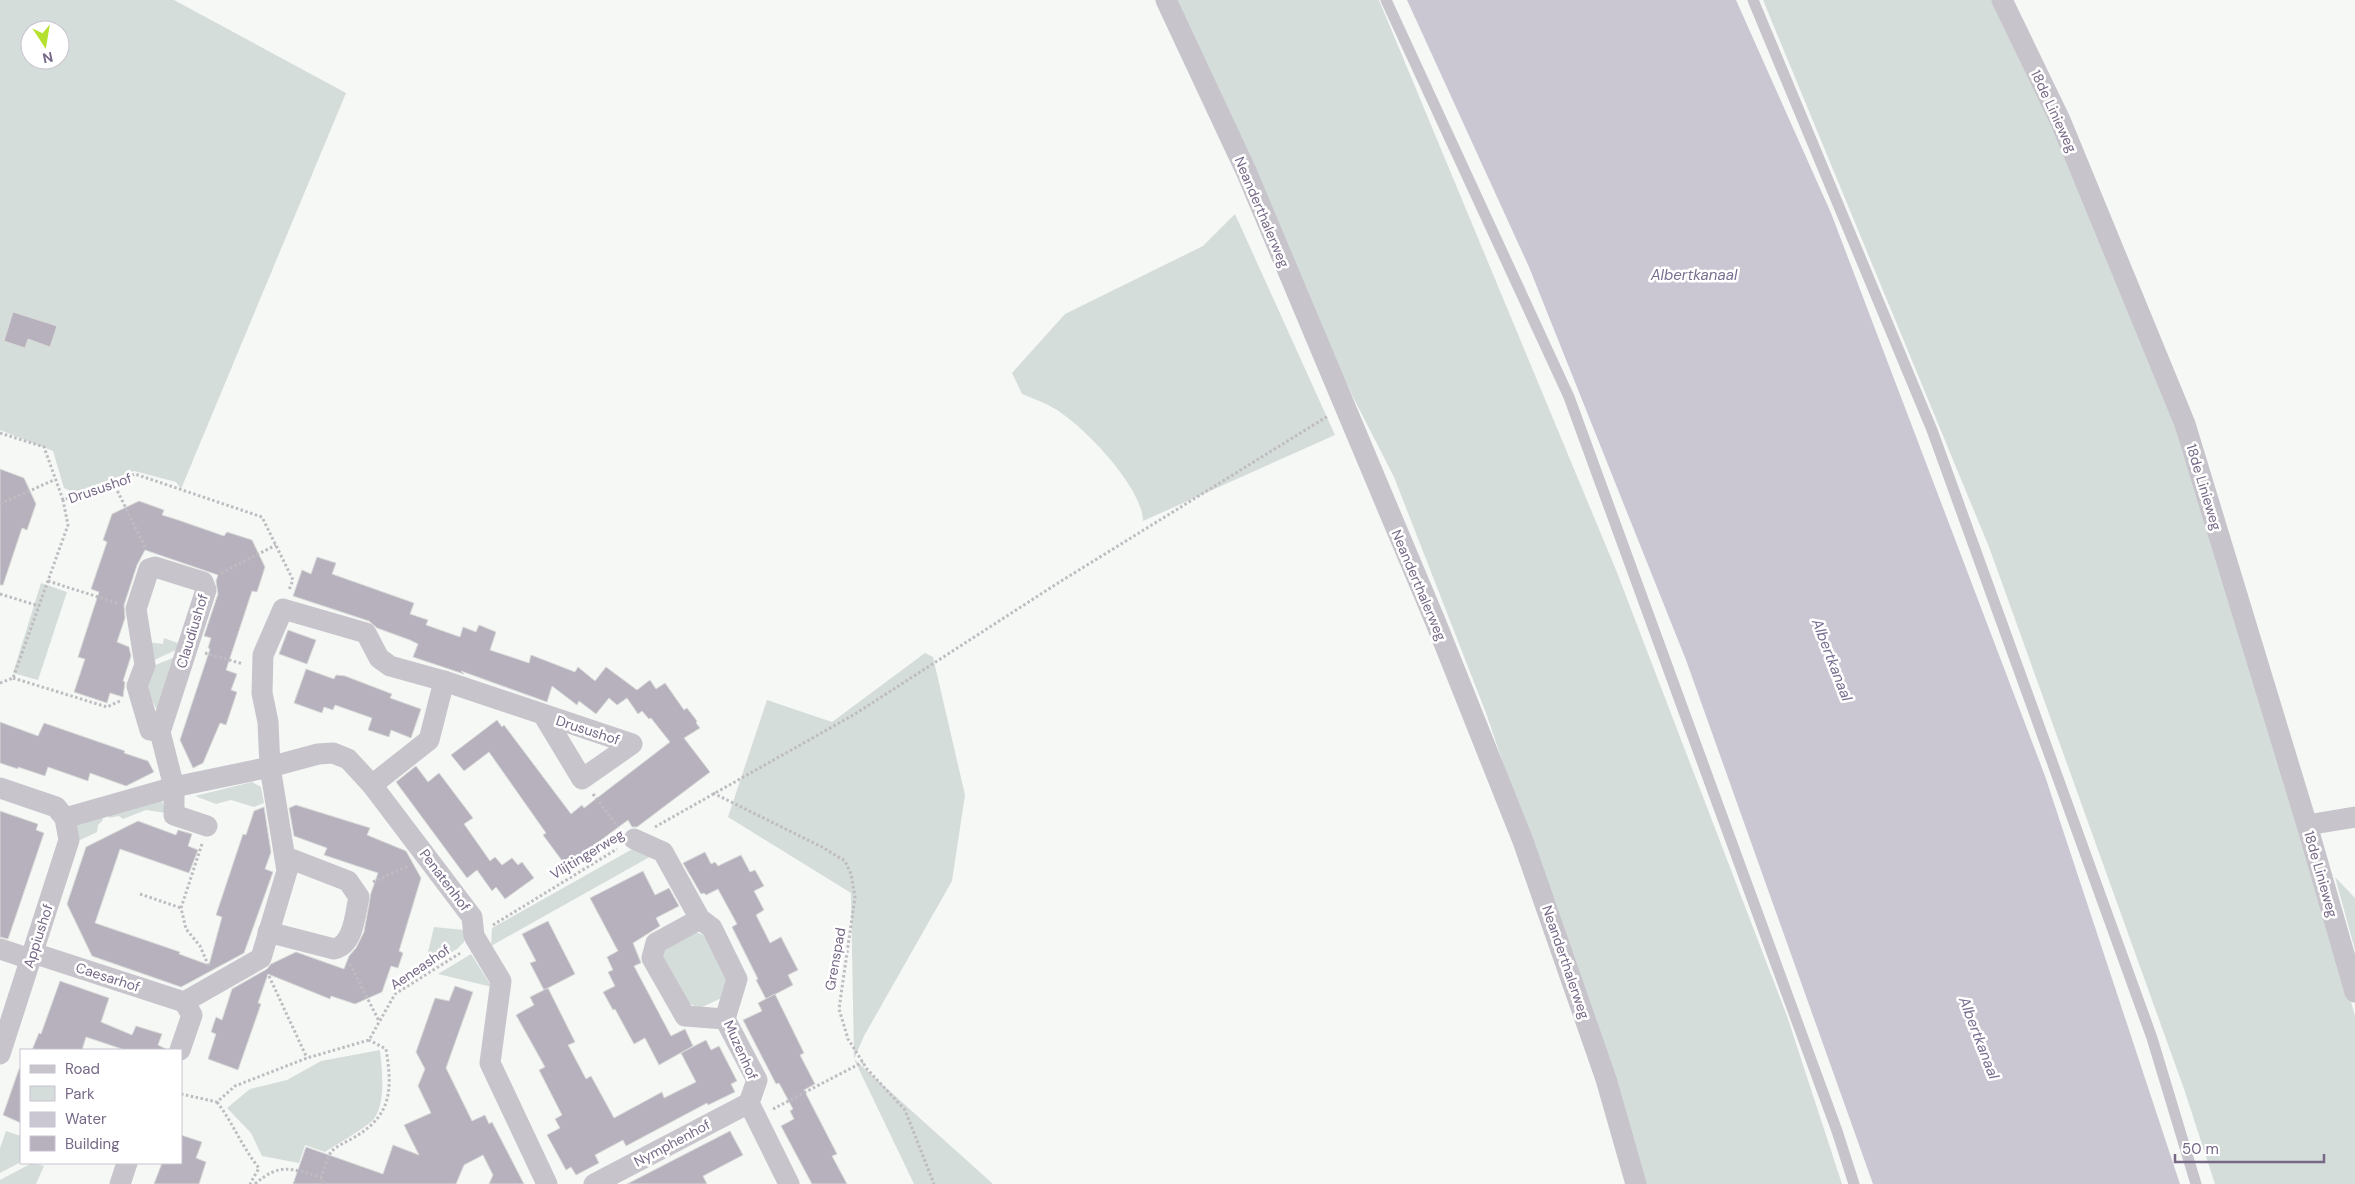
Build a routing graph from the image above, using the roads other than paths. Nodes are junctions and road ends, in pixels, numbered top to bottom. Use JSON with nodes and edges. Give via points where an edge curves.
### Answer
{"nodes":[{"id":1,"x":1166,"y":0,"type":"edge"},
{"id":2,"x":1386,"y":0,"type":"edge"},
{"id":3,"x":1752,"y":0,"type":"edge"},
{"id":4,"x":2002,"y":0,"type":"edge"},
{"id":5,"x":444,"y":681,"type":"junction"},
{"id":6,"x":544,"y":716,"type":"junction"},
{"id":7,"x":160,"y":732,"type":"junction"},
{"id":8,"x":270,"y":767,"type":"junction"},
{"id":9,"x":372,"y":785,"type":"junction"},
{"id":10,"x":174,"y":787,"type":"junction"},
{"id":11,"x":0,"y":788,"type":"edge"},
{"id":12,"x":2355,"y":817,"type":"edge"},
{"id":13,"x":64,"y":818,"type":"junction"},
{"id":14,"x":2307,"y":825,"type":"junction"},
{"id":15,"x":207,"y":826,"type":"road end"},
{"id":16,"x":632,"y":840,"type":"road end"},
{"id":17,"x":286,"y":857,"type":"junction"},
{"id":18,"x":700,"y":919,"type":"junction"},
{"id":19,"x":268,"y":932,"type":"junction"},
{"id":20,"x":0,"y":949,"type":"edge"},
{"id":21,"x":32,"y":956,"type":"junction"},
{"id":22,"x":2355,"y":992,"type":"edge"},
{"id":23,"x":184,"y":1002,"type":"junction"},
{"id":24,"x":725,"y":1019,"type":"junction"},
{"id":25,"x":180,"y":1049,"type":"edge"},
{"id":26,"x":0,"y":1054,"type":"edge"},
{"id":27,"x":753,"y":1110,"type":"junction"},
{"id":28,"x":127,"y":1164,"type":"edge"},
{"id":29,"x":120,"y":1184,"type":"edge"},
{"id":30,"x":547,"y":1184,"type":"edge"},
{"id":31,"x":594,"y":1184,"type":"edge"},
{"id":32,"x":789,"y":1184,"type":"edge"},
{"id":33,"x":1636,"y":1184,"type":"edge"},
{"id":34,"x":1854,"y":1184,"type":"edge"},
{"id":35,"x":2196,"y":1184,"type":"edge"}],
"edges":[{"from":1,"to":33,"type":"street","name":"Neanderthalerweg","via":[[1246,171],[1436,623],[1523,841],[1606,1079]]},
{"from":2,"to":34,"type":"lane","via":[[1570,397]]},
{"from":3,"to":35,"type":"lane","via":[[1932,430],[2152,1038]]},
{"from":4,"to":14,"type":"street","name":"18de Linieweg","via":[[2060,120],[2185,424]]},
{"from":5,"to":6,"type":"street","name":"Drusushof"},
{"from":5,"to":8,"type":"street","name":"Drusushof","via":[[390,666],[379,658],[366,633],[283,609],[263,655],[262,693],[268,722]]},
{"from":5,"to":9,"type":"street","via":[[429,740]]},
{"from":6,"to":6,"type":"street","name":"Drusushof","via":[[632,744],[582,779]]},
{"from":7,"to":7,"type":"street","name":"Claudiushof","via":[[206,590],[203,582],[155,567],[149,569],[136,609],[144,665],[137,686],[150,730]]},
{"from":7,"to":10,"type":"street"},
{"from":8,"to":9,"type":"street","name":"Penatenhof","via":[[318,754],[334,754],[348,759]]},
{"from":8,"to":10,"type":"street","name":"Penatenhof"},
{"from":8,"to":17,"type":"street"},
{"from":9,"to":30,"type":"street","name":"Penatenhof","via":[[472,917],[474,936],[501,981],[490,1063]]},
{"from":10,"to":13,"type":"street","name":"Penatenhof"},
{"from":10,"to":15,"type":"street","via":[[174,815]]},
{"from":11,"to":13,"type":"street","via":[[56,807]]},
{"from":12,"to":14,"type":"street"},
{"from":13,"to":21,"type":"street","name":"Appiushof","via":[[69,840]]},
{"from":14,"to":22,"type":"street","name":"18de Linieweg"},
{"from":16,"to":18,"type":"street","name":"Muzenhof","via":[[663,852]]},
{"from":17,"to":19,"type":"street","via":[[287,871]]},
{"from":17,"to":19,"type":"street","via":[[348,881],[355,890],[359,897],[349,939],[342,947],[334,949]]},
{"from":18,"to":24,"type":"street","name":"Muzenhof","via":[[712,928],[737,979]]},
{"from":18,"to":24,"type":"street","via":[[656,943],[652,958],[685,1016]]},
{"from":19,"to":23,"type":"street","via":[[260,958]]},
{"from":20,"to":21,"type":"street","name":"Caesarhof"},
{"from":21,"to":23,"type":"street","name":"Caesarhof"},
{"from":21,"to":26,"type":"street","name":"Appiushof"},
{"from":23,"to":25,"type":"street","via":[[192,1015]]},
{"from":24,"to":27,"type":"street","name":"Muzenhof","via":[[757,1080]]},
{"from":27,"to":31,"type":"street","name":"Nymphenhof"},
{"from":27,"to":32,"type":"street"},
{"from":28,"to":29,"type":"street"}]}
